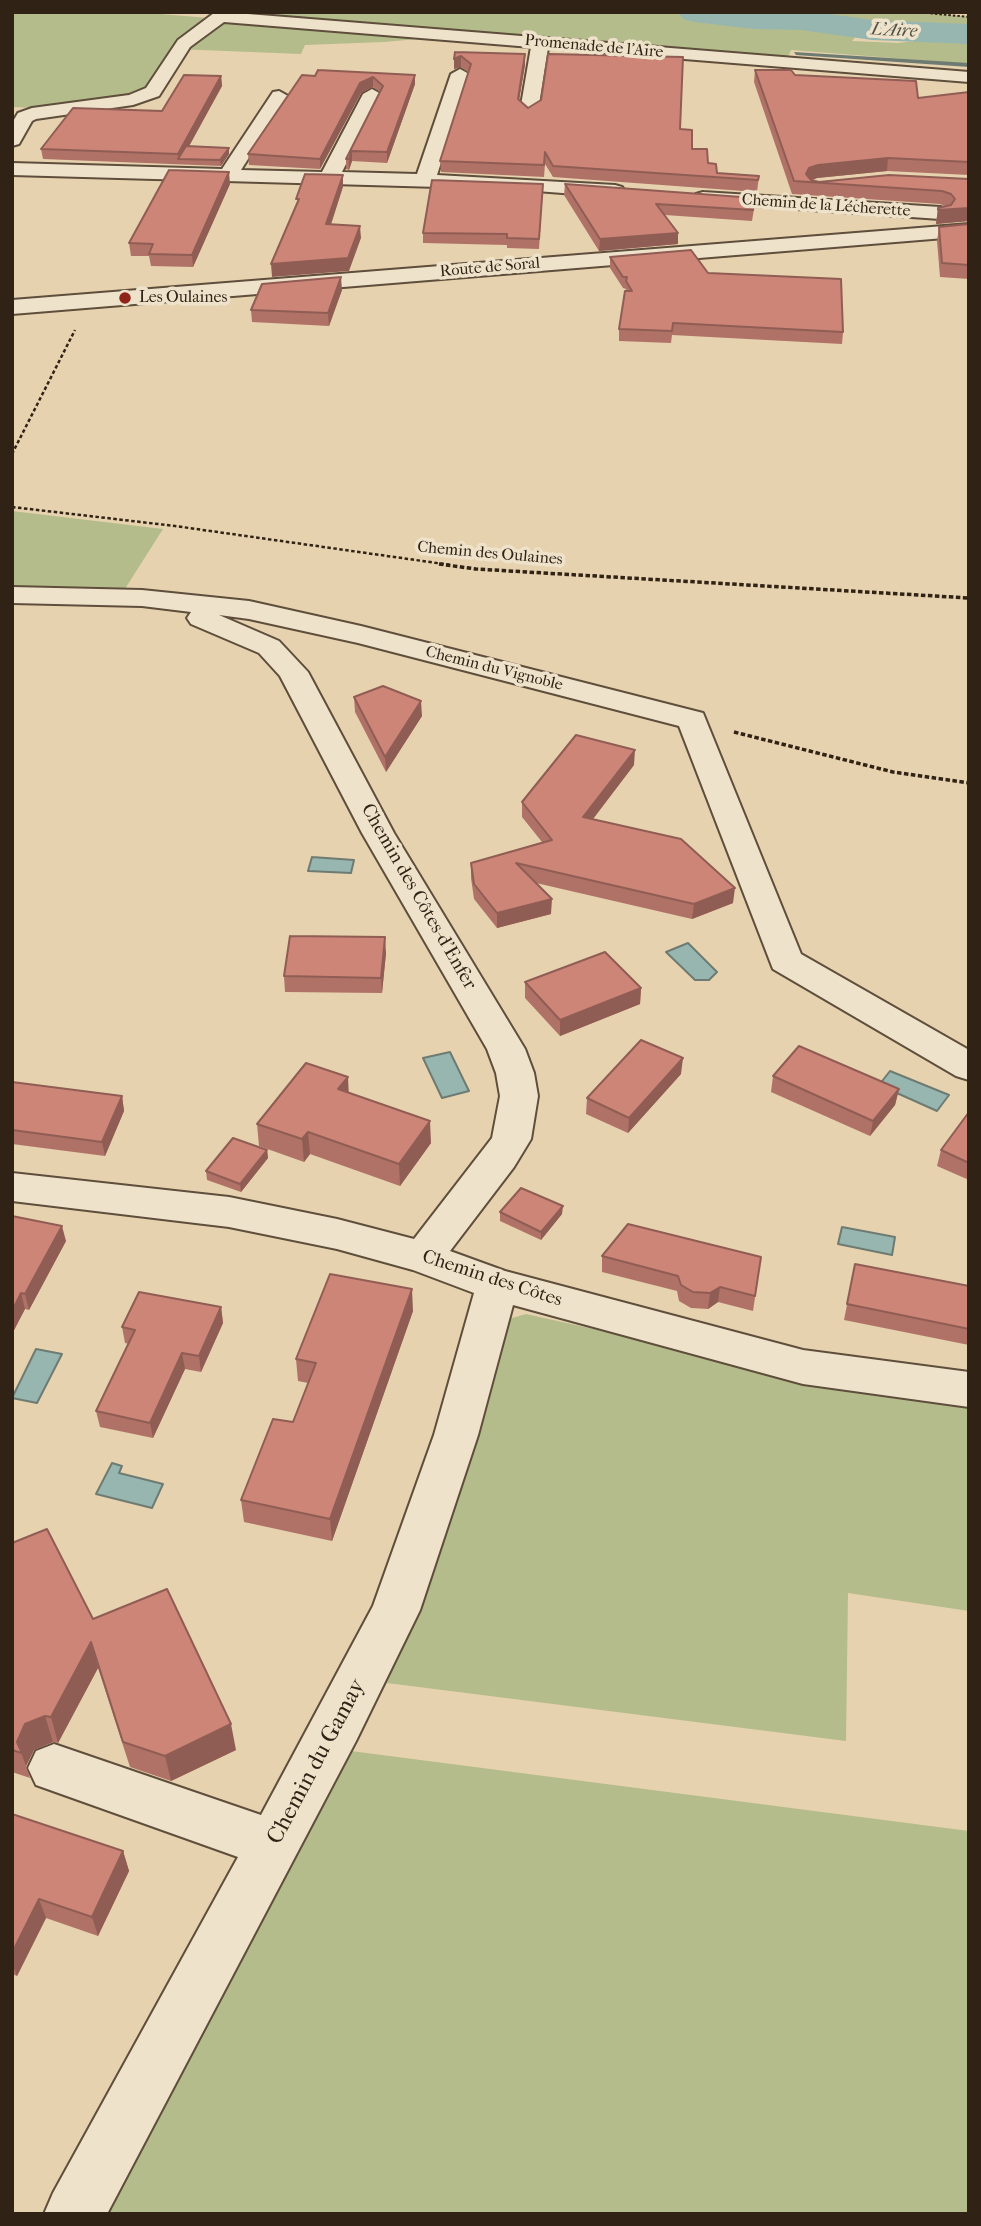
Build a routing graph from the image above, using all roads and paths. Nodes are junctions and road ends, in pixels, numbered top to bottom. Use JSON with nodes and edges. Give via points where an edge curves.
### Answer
{"nodes":[{"id":1,"x":917,"y":12,"type":"edge"},
{"id":2,"x":969,"y":16,"type":"edge"},
{"id":3,"x":540,"y":42,"type":"junction"},
{"id":4,"x":460,"y":74,"type":"edge"},
{"id":5,"x":969,"y":77,"type":"edge"},
{"id":6,"x":372,"y":93,"type":"edge"},
{"id":7,"x":279,"y":96,"type":"dead end"},
{"id":8,"x":529,"y":111,"type":"edge"},
{"id":9,"x":12,"y":140,"type":"edge"},
{"id":10,"x":12,"y":169,"type":"edge"},
{"id":11,"x":227,"y":176,"type":"junction"},
{"id":12,"x":329,"y":178,"type":"junction"},
{"id":13,"x":425,"y":181,"type":"junction"},
{"id":14,"x":827,"y":186,"type":"edge"},
{"id":15,"x":629,"y":192,"type":"edge"},
{"id":16,"x":683,"y":196,"type":"edge"},
{"id":17,"x":777,"y":202,"type":"junction"},
{"id":18,"x":969,"y":215,"type":"edge"},
{"id":19,"x":708,"y":225,"type":"junction"},
{"id":20,"x":969,"y":230,"type":"edge"},
{"id":21,"x":90,"y":300,"type":"junction"},
{"id":22,"x":12,"y":307,"type":"edge"},
{"id":23,"x":12,"y":454,"type":"edge"},
{"id":24,"x":12,"y":508,"type":"edge"},
{"id":25,"x":12,"y":595,"type":"edge"},
{"id":26,"x":969,"y":598,"type":"edge"},
{"id":27,"x":155,"y":599,"type":"junction"},
{"id":28,"x":692,"y":720,"type":"junction"},
{"id":29,"x":969,"y":783,"type":"edge"},
{"id":30,"x":969,"y":1068,"type":"edge"},
{"id":31,"x":12,"y":1187,"type":"edge"},
{"id":32,"x":423,"y":1257,"type":"junction"},
{"id":33,"x":497,"y":1285,"type":"junction"},
{"id":34,"x":969,"y":1390,"type":"edge"},
{"id":35,"x":54,"y":1768,"type":"dead end"},
{"id":36,"x":273,"y":1844,"type":"junction"},
{"id":37,"x":74,"y":2214,"type":"edge"}],
"edges":[{"from":1,"to":2,"type":"path"},
{"from":3,"to":5,"type":"street","name":"Promenade de l'Aire"},
{"from":3,"to":8,"type":"street"},
{"from":3,"to":9,"type":"street","name":"Promenade de l'Aire","via":[[220,17],[184,44],[153,92],[133,100],[32,114],[25,117]]},
{"from":4,"to":13,"type":"street"},
{"from":6,"to":12,"type":"street"},
{"from":7,"to":11,"type":"street"},
{"from":10,"to":11,"type":"street"},
{"from":11,"to":12,"type":"street"},
{"from":12,"to":13,"type":"street"},
{"from":13,"to":15,"type":"street"},
{"from":14,"to":17,"type":"street","via":[[783,190]]},
{"from":16,"to":19,"type":"street","name":"Chemin de la Lécherette"},
{"from":17,"to":18,"type":"street","name":"Chemin de la Lécherette"},
{"from":17,"to":19,"type":"street","name":"Chemin de la Lécherette"},
{"from":19,"to":20,"type":"street","name":"Route de Soral"},
{"from":19,"to":21,"type":"street","name":"Route de Soral"},
{"from":21,"to":22,"type":"street","name":"Route de Soral"},
{"from":21,"to":23,"type":"path"},
{"from":24,"to":26,"type":"path","name":"Chemin des Oulaines","via":[[476,569]]},
{"from":25,"to":27,"type":"street","name":"Chemin du Vignoble"},
{"from":27,"to":28,"type":"street","name":"Chemin du Vignoble","via":[[299,620]]},
{"from":27,"to":32,"type":"street","name":"Chemin des Côtes-d'Enfer","via":[[254,639],[284,660],[309,697],[378,834],[516,1073],[517,1118],[510,1139]]},
{"from":28,"to":29,"type":"path","via":[[869,767]]},
{"from":28,"to":30,"type":"street","via":[[786,961]]},
{"from":31,"to":32,"type":"street","name":"Chemin des Côtes","via":[[229,1212]]},
{"from":32,"to":33,"type":"street","name":"Chemin des Côtes"},
{"from":33,"to":34,"type":"street","name":"Chemin des Côtes","via":[[803,1367]]},
{"from":33,"to":36,"type":"street","name":"Chemin du Gamay","via":[[456,1435],[396,1609]]},
{"from":35,"to":36,"type":"street"},
{"from":36,"to":37,"type":"street","name":"Chemin du Gamay"}]}
